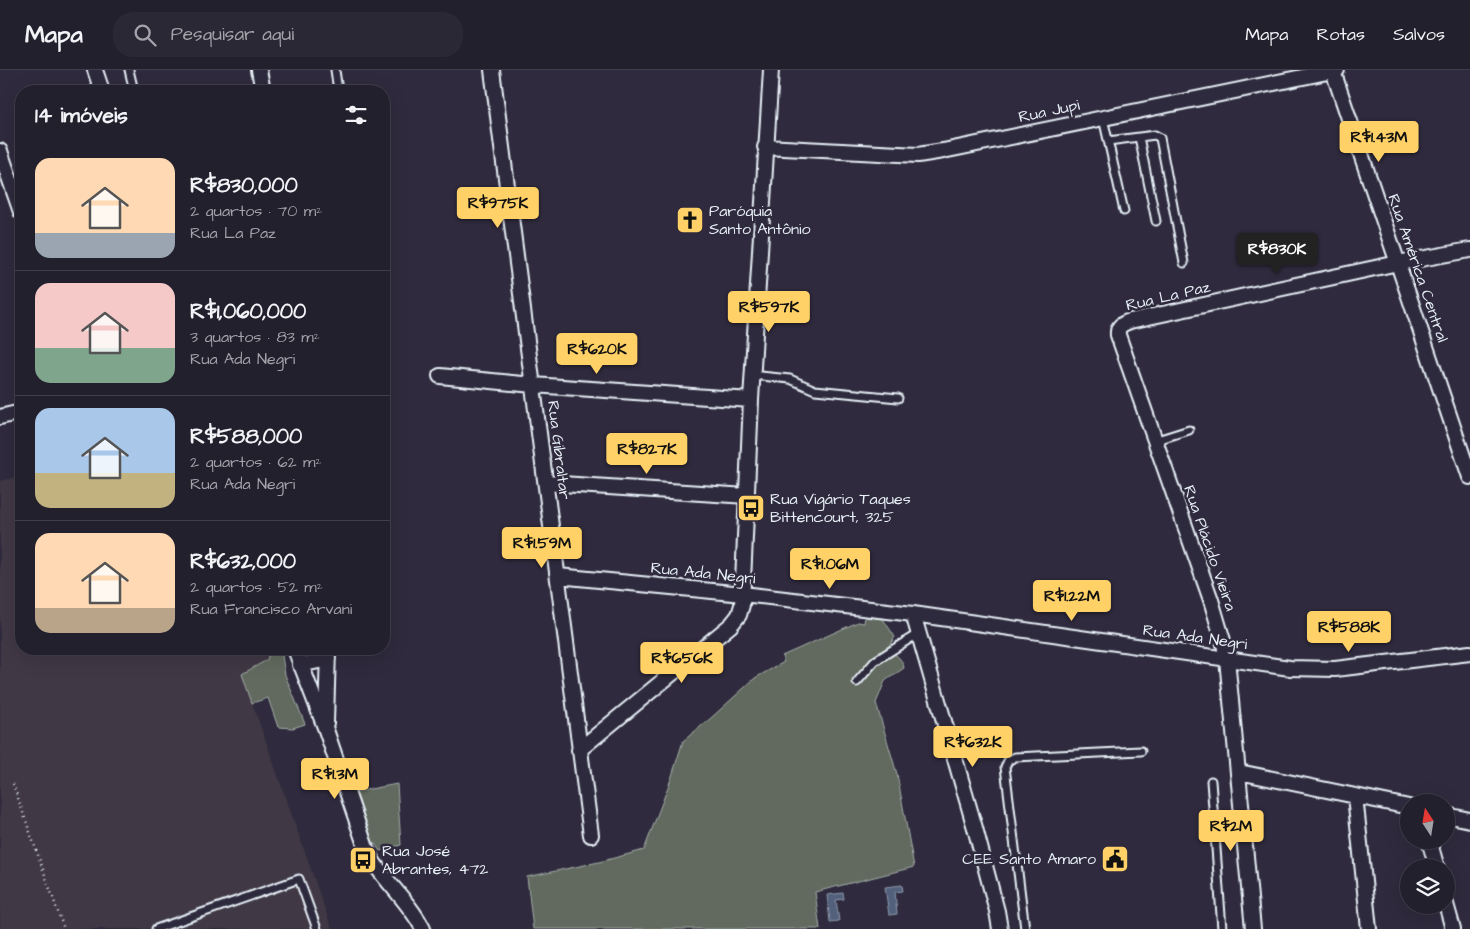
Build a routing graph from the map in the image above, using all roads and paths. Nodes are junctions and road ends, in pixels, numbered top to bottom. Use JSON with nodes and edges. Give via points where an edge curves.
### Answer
{"nodes":[{"id":1,"x":95,"y":70,"type":"edge"},
{"id":2,"x":129,"y":70,"type":"edge"},
{"id":3,"x":259,"y":70,"type":"edge"},
{"id":4,"x":335,"y":70,"type":"edge"},
{"id":5,"x":492,"y":70,"type":"edge"},
{"id":6,"x":770,"y":70,"type":"edge"},
{"id":7,"x":1335,"y":70,"type":"edge"},
{"id":8,"x":100,"y":85,"type":"edge"},
{"id":9,"x":133,"y":85,"type":"edge"},
{"id":10,"x":262,"y":85,"type":"edge"},
{"id":11,"x":337,"y":85,"type":"edge"},
{"id":12,"x":1104,"y":118,"type":"junction"},
{"id":13,"x":1139,"y":137,"type":"junction"},
{"id":14,"x":1108,"y":141,"type":"junction"},
{"id":15,"x":765,"y":147,"type":"junction"},
{"id":16,"x":0,"y":151,"type":"edge"},
{"id":17,"x":15,"y":195,"type":"edge"},
{"id":18,"x":1124,"y":211,"type":"dead end"},
{"id":19,"x":1156,"y":221,"type":"dead end"},
{"id":20,"x":1470,"y":250,"type":"edge"},
{"id":21,"x":1184,"y":262,"type":"dead end"},
{"id":22,"x":1398,"y":263,"type":"junction"},
{"id":23,"x":1118,"y":335,"type":"joint"},
{"id":24,"x":752,"y":375,"type":"junction"},
{"id":25,"x":440,"y":376,"type":"dead end"},
{"id":26,"x":533,"y":385,"type":"junction"},
{"id":27,"x":898,"y":398,"type":"dead end"},
{"id":28,"x":751,"y":400,"type":"junction"},
{"id":29,"x":15,"y":413,"type":"edge"},
{"id":30,"x":0,"y":417,"type":"edge"},
{"id":31,"x":1189,"y":430,"type":"dead end"},
{"id":32,"x":1154,"y":440,"type":"junction"},
{"id":33,"x":1470,"y":477,"type":"edge"},
{"id":34,"x":546,"y":483,"type":"junction"},
{"id":35,"x":746,"y":496,"type":"junction"},
{"id":36,"x":558,"y":576,"type":"junction"},
{"id":37,"x":743,"y":594,"type":"junction"},
{"id":38,"x":913,"y":614,"type":"junction"},
{"id":39,"x":919,"y":633,"type":"junction"},
{"id":40,"x":1470,"y":653,"type":"edge"},
{"id":41,"x":297,"y":655,"type":"edge"},
{"id":42,"x":325,"y":655,"type":"edge"},
{"id":43,"x":328,"y":655,"type":"edge"},
{"id":44,"x":1227,"y":659,"type":"junction"},
{"id":45,"x":300,"y":665,"type":"junction"},
{"id":46,"x":857,"y":682,"type":"dead end"},
{"id":47,"x":326,"y":730,"type":"junction"},
{"id":48,"x":579,"y":750,"type":"junction"},
{"id":49,"x":1141,"y":751,"type":"dead end"},
{"id":50,"x":1239,"y":772,"type":"junction"},
{"id":51,"x":1211,"y":781,"type":"dead end"},
{"id":52,"x":13,"y":784,"type":"dead end"},
{"id":53,"x":1355,"y":796,"type":"junction"},
{"id":54,"x":1400,"y":805,"type":"edge"},
{"id":55,"x":1455,"y":817,"type":"edge"},
{"id":56,"x":1470,"y":820,"type":"edge"},
{"id":57,"x":591,"y":835,"type":"dead end"},
{"id":58,"x":1449,"y":914,"type":"edge"},
{"id":59,"x":64,"y":929,"type":"edge"},
{"id":60,"x":156,"y":929,"type":"edge"},
{"id":61,"x":317,"y":929,"type":"edge"},
{"id":62,"x":423,"y":929,"type":"edge"},
{"id":63,"x":1000,"y":929,"type":"edge"},
{"id":64,"x":1025,"y":929,"type":"edge"},
{"id":65,"x":1222,"y":929,"type":"edge"},
{"id":66,"x":1253,"y":929,"type":"edge"},
{"id":67,"x":1369,"y":929,"type":"edge"},
{"id":68,"x":1453,"y":929,"type":"edge"}],
"edges":[{"from":1,"to":8,"type":"street"},
{"from":2,"to":9,"type":"lane"},
{"from":3,"to":10,"type":"street"},
{"from":4,"to":11,"type":"lane"},
{"from":5,"to":26,"type":"street","name":"Rua Gibraltar"},
{"from":6,"to":15,"type":"street"},
{"from":7,"to":12,"type":"street","name":"Rua Jupi"},
{"from":7,"to":22,"type":"street","name":"Rua América Central"},
{"from":12,"to":14,"type":"lane"},
{"from":12,"to":15,"type":"street","name":"Rua Jupi","via":[[918,155]]},
{"from":13,"to":14,"type":"lane"},
{"from":13,"to":19,"type":"lane"},
{"from":13,"to":21,"type":"lane","via":[[1155,135],[1161,139]]},
{"from":14,"to":18,"type":"lane"},
{"from":15,"to":24,"type":"street"},
{"from":16,"to":17,"type":"street"},
{"from":20,"to":22,"type":"street","name":"Rua La Paz"},
{"from":22,"to":23,"type":"street","name":"Rua La Paz","via":[[1130,321],[1119,327]]},
{"from":22,"to":33,"type":"street","name":"Rua América Central"},
{"from":23,"to":32,"type":"street","name":"Rua Plácido Vieira"},
{"from":24,"to":27,"type":"lane","via":[[790,380],[815,390]]},
{"from":24,"to":28,"type":"street"},
{"from":25,"to":26,"type":"street"},
{"from":26,"to":28,"type":"street"},
{"from":26,"to":34,"type":"street","name":"Rua Gibraltar"},
{"from":28,"to":35,"type":"street"},
{"from":29,"to":30,"type":"street"},
{"from":31,"to":32,"type":"lane"},
{"from":32,"to":44,"type":"street","name":"Rua Plácido Vieira","via":[[1210,600]]},
{"from":34,"to":35,"type":"street"},
{"from":34,"to":36,"type":"street","name":"Rua Gibraltar"},
{"from":35,"to":37,"type":"street"},
{"from":36,"to":37,"type":"street","name":"Rua Ada Negri"},
{"from":36,"to":48,"type":"street","name":"Rua Gibraltar"},
{"from":37,"to":38,"type":"street","name":"Rua Ada Negri"},
{"from":37,"to":48,"type":"street","via":[[739,615],[731,625]]},
{"from":38,"to":39,"type":"street"},
{"from":38,"to":44,"type":"street","name":"Rua Ada Negri"},
{"from":39,"to":46,"type":"lane","via":[[875,660]]},
{"from":39,"to":63,"type":"street","via":[[975,828]]},
{"from":40,"to":44,"type":"street","name":"Rua Ada Negri","via":[[1310,670]]},
{"from":41,"to":45,"type":"street"},
{"from":42,"to":45,"type":"street"},
{"from":43,"to":47,"type":"street"},
{"from":44,"to":50,"type":"street","name":"Rua Plácido Vieira"},
{"from":45,"to":47,"type":"street"},
{"from":47,"to":62,"type":"street","via":[[368,854]]},
{"from":48,"to":57,"type":"street","name":"Rua Gibraltar"},
{"from":49,"to":64,"type":"lane","via":[[1015,757],[1008,761],[1005,767]]},
{"from":50,"to":53,"type":"street"},
{"from":50,"to":66,"type":"street","name":"Rua Plácido Vieira"},
{"from":51,"to":65,"type":"lane"},
{"from":52,"to":59,"type":"path"},
{"from":53,"to":54,"type":"street"},
{"from":53,"to":67,"type":"street"},
{"from":55,"to":56,"type":"street"},
{"from":58,"to":68,"type":"street"},
{"from":60,"to":61,"type":"lane","via":[[299,879]]}]}
